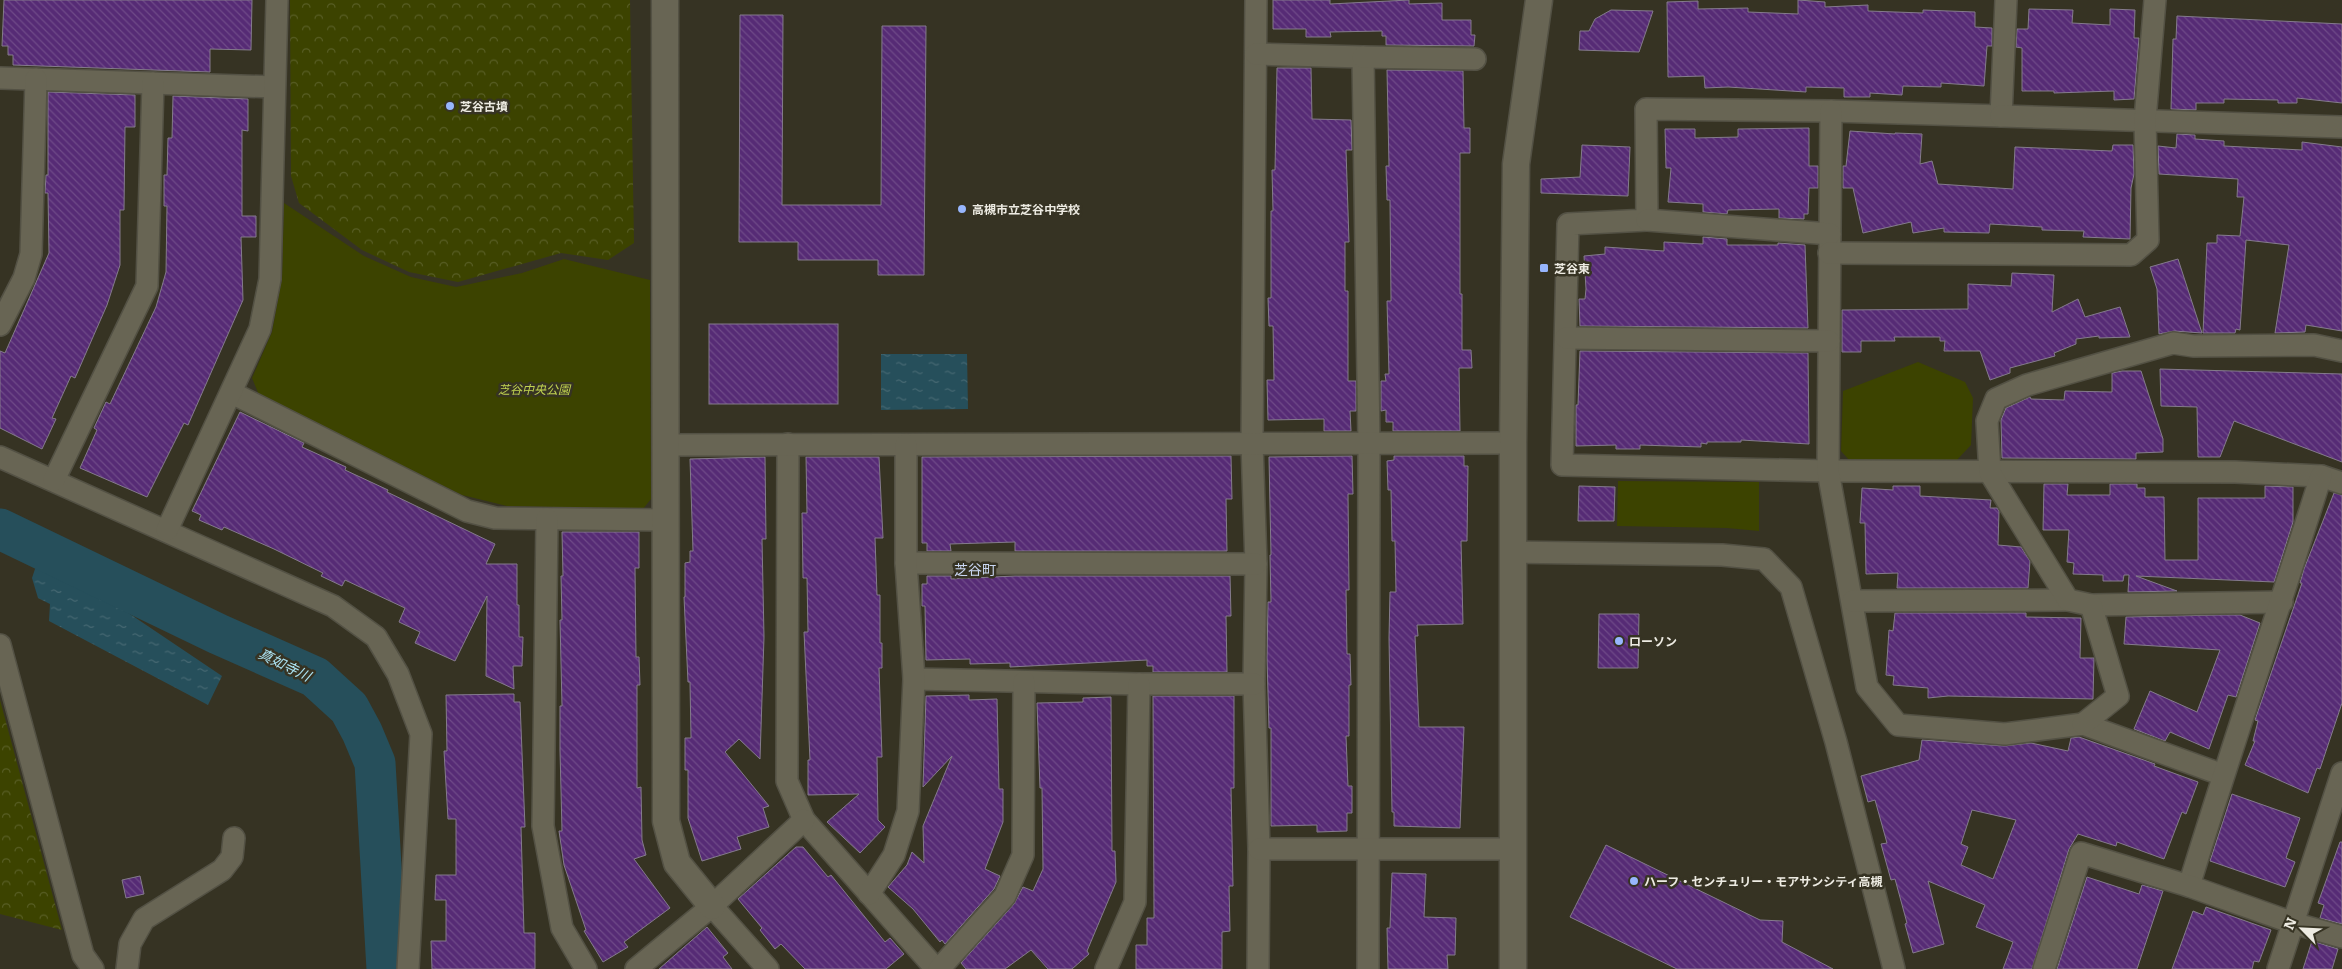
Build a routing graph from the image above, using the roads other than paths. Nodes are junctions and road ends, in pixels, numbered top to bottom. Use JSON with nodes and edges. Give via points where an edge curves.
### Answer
{"nodes":[{"id":1,"x":277,"y":0,"type":"edge"},
{"id":2,"x":665,"y":0,"type":"edge"},
{"id":3,"x":1256,"y":0,"type":"edge"},
{"id":4,"x":1539,"y":0,"type":"edge"},
{"id":5,"x":2006,"y":0,"type":"edge"},
{"id":6,"x":2155,"y":0,"type":"edge"},
{"id":7,"x":1256,"y":54,"type":"junction"},
{"id":8,"x":1363,"y":57,"type":"junction"},
{"id":9,"x":1476,"y":59,"type":"dead end"},
{"id":10,"x":0,"y":78,"type":"edge"},
{"id":11,"x":36,"y":79,"type":"junction"},
{"id":12,"x":153,"y":83,"type":"junction"},
{"id":13,"x":274,"y":87,"type":"junction"},
{"id":14,"x":1831,"y":111,"type":"junction"},
{"id":15,"x":2001,"y":116,"type":"junction"},
{"id":16,"x":2145,"y":120,"type":"junction"},
{"id":17,"x":2342,"y":127,"type":"edge"},
{"id":18,"x":1647,"y":220,"type":"junction"},
{"id":19,"x":1830,"y":244,"type":"junction"},
{"id":20,"x":0,"y":325,"type":"edge"},
{"id":21,"x":1566,"y":338,"type":"junction"},
{"id":22,"x":1829,"y":341,"type":"junction"},
{"id":23,"x":2342,"y":350,"type":"edge"},
{"id":24,"x":232,"y":394,"type":"junction"},
{"id":25,"x":1252,"y":443,"type":"junction"},
{"id":26,"x":1369,"y":443,"type":"junction"},
{"id":27,"x":1513,"y":443,"type":"junction"},
{"id":28,"x":788,"y":444,"type":"junction"},
{"id":29,"x":666,"y":445,"type":"junction"},
{"id":30,"x":906,"y":445,"type":"junction"},
{"id":31,"x":0,"y":457,"type":"edge"},
{"id":32,"x":1828,"y":472,"type":"junction"},
{"id":33,"x":1990,"y":473,"type":"junction"},
{"id":34,"x":2321,"y":476,"type":"junction"},
{"id":35,"x":54,"y":480,"type":"junction"},
{"id":36,"x":2342,"y":483,"type":"edge"},
{"id":37,"x":547,"y":519,"type":"junction"},
{"id":38,"x":666,"y":520,"type":"junction"},
{"id":39,"x":167,"y":530,"type":"junction"},
{"id":40,"x":1514,"y":552,"type":"junction"},
{"id":41,"x":906,"y":563,"type":"junction"},
{"id":42,"x":1256,"y":564,"type":"junction"},
{"id":43,"x":2068,"y":600,"type":"junction"},
{"id":44,"x":1853,"y":601,"type":"junction"},
{"id":45,"x":2282,"y":602,"type":"junction"},
{"id":46,"x":2091,"y":605,"type":"junction"},
{"id":47,"x":0,"y":645,"type":"edge"},
{"id":48,"x":914,"y":679,"type":"junction"},
{"id":49,"x":1024,"y":682,"type":"junction"},
{"id":50,"x":1139,"y":684,"type":"junction"},
{"id":51,"x":1254,"y":684,"type":"junction"},
{"id":52,"x":2083,"y":724,"type":"junction"},
{"id":53,"x":2342,"y":773,"type":"edge"},
{"id":54,"x":2222,"y":775,"type":"junction"},
{"id":55,"x":804,"y":820,"type":"junction"},
{"id":56,"x":234,"y":838,"type":"dead end"},
{"id":57,"x":1513,"y":849,"type":"junction"},
{"id":58,"x":1259,"y":850,"type":"junction"},
{"id":59,"x":1369,"y":850,"type":"junction"},
{"id":60,"x":2189,"y":886,"type":"junction"},
{"id":61,"x":870,"y":894,"type":"junction"},
{"id":62,"x":712,"y":906,"type":"junction"},
{"id":63,"x":2293,"y":923,"type":"junction"},
{"id":64,"x":2342,"y":937,"type":"edge"},
{"id":65,"x":93,"y":969,"type":"edge"},
{"id":66,"x":127,"y":969,"type":"edge"},
{"id":67,"x":408,"y":969,"type":"edge"},
{"id":68,"x":586,"y":969,"type":"edge"},
{"id":69,"x":636,"y":969,"type":"edge"},
{"id":70,"x":768,"y":969,"type":"edge"},
{"id":71,"x":937,"y":969,"type":"edge"},
{"id":72,"x":1106,"y":969,"type":"edge"},
{"id":73,"x":1258,"y":969,"type":"edge"},
{"id":74,"x":1368,"y":969,"type":"edge"},
{"id":75,"x":1513,"y":969,"type":"edge"},
{"id":76,"x":1894,"y":969,"type":"edge"},
{"id":77,"x":2044,"y":969,"type":"edge"},
{"id":78,"x":2278,"y":969,"type":"edge"}],
"edges":[{"from":1,"to":13,"type":"street"},
{"from":2,"to":29,"type":"street"},
{"from":3,"to":7,"type":"street"},
{"from":4,"to":27,"type":"street","via":[[1516,164]]},
{"from":5,"to":15,"type":"street"},
{"from":6,"to":16,"type":"street"},
{"from":7,"to":8,"type":"street"},
{"from":7,"to":25,"type":"street"},
{"from":8,"to":9,"type":"street"},
{"from":8,"to":26,"type":"street"},
{"from":10,"to":11,"type":"street"},
{"from":11,"to":12,"type":"street"},
{"from":11,"to":20,"type":"street","via":[[31,254],[24,278]]},
{"from":12,"to":13,"type":"street"},
{"from":12,"to":35,"type":"street","via":[[146,286]]},
{"from":13,"to":24,"type":"street","via":[[270,279],[260,329]]},
{"from":14,"to":15,"type":"street"},
{"from":14,"to":18,"type":"street","via":[[1646,110]]},
{"from":14,"to":19,"type":"street"},
{"from":15,"to":16,"type":"street"},
{"from":16,"to":17,"type":"street"},
{"from":16,"to":19,"type":"street","via":[[2148,240],[2131,255]]},
{"from":18,"to":19,"type":"street"},
{"from":18,"to":21,"type":"street","via":[[1568,224]]},
{"from":19,"to":22,"type":"street"},
{"from":21,"to":22,"type":"street"},
{"from":21,"to":32,"type":"street","via":[[1562,465]]},
{"from":22,"to":32,"type":"street"},
{"from":23,"to":33,"type":"street","via":[[2314,344],[2193,346],[2173,343],[2027,386],[1996,399],[1987,421]]},
{"from":24,"to":37,"type":"street","via":[[467,511],[495,518]]},
{"from":24,"to":39,"type":"street"},
{"from":25,"to":26,"type":"street"},
{"from":25,"to":30,"type":"street"},
{"from":25,"to":42,"type":"street"},
{"from":26,"to":27,"type":"street"},
{"from":26,"to":59,"type":"street"},
{"from":27,"to":40,"type":"street"},
{"from":28,"to":29,"type":"street"},
{"from":28,"to":30,"type":"street"},
{"from":28,"to":55,"type":"street","via":[[787,781]]},
{"from":29,"to":38,"type":"street"},
{"from":30,"to":41,"type":"street"},
{"from":31,"to":35,"type":"street"},
{"from":32,"to":33,"type":"street"},
{"from":32,"to":44,"type":"street"},
{"from":33,"to":34,"type":"street","via":[[2235,472]]},
{"from":33,"to":43,"type":"street"},
{"from":34,"to":36,"type":"street"},
{"from":34,"to":45,"type":"street"},
{"from":35,"to":39,"type":"street"},
{"from":37,"to":38,"type":"street"},
{"from":37,"to":68,"type":"street","via":[[543,826],[562,928]]},
{"from":38,"to":62,"type":"street","via":[[666,821],[676,863]]},
{"from":39,"to":67,"type":"street","via":[[334,606],[376,637],[398,674],[421,734]]},
{"from":40,"to":57,"type":"street"},
{"from":40,"to":76,"type":"street","via":[[1722,555],[1764,560],[1791,587],[1836,742]]},
{"from":41,"to":42,"type":"street"},
{"from":41,"to":48,"type":"street"},
{"from":42,"to":51,"type":"street"},
{"from":43,"to":44,"type":"street"},
{"from":43,"to":46,"type":"street"},
{"from":44,"to":52,"type":"street","via":[[1867,687],[1898,725],[2005,734]]},
{"from":45,"to":46,"type":"street"},
{"from":45,"to":54,"type":"street"},
{"from":46,"to":52,"type":"street","via":[[2118,696]]},
{"from":47,"to":65,"type":"street","via":[[84,955]]},
{"from":48,"to":49,"type":"street"},
{"from":48,"to":61,"type":"street","via":[[908,811],[894,855]]},
{"from":49,"to":50,"type":"street"},
{"from":49,"to":71,"type":"street","via":[[1023,855],[1005,896]]},
{"from":50,"to":51,"type":"street"},
{"from":50,"to":72,"type":"street","via":[[1135,902]]},
{"from":51,"to":58,"type":"street"},
{"from":52,"to":54,"type":"street"},
{"from":53,"to":63,"type":"street"},
{"from":54,"to":60,"type":"street"},
{"from":55,"to":61,"type":"street"},
{"from":55,"to":62,"type":"street"},
{"from":56,"to":66,"type":"street","via":[[232,858],[222,870],[144,919],[130,944]]},
{"from":57,"to":59,"type":"street"},
{"from":57,"to":75,"type":"street"},
{"from":58,"to":59,"type":"street"},
{"from":58,"to":73,"type":"street"},
{"from":59,"to":74,"type":"street"},
{"from":60,"to":63,"type":"street"},
{"from":60,"to":77,"type":"street","via":[[2082,853]]},
{"from":61,"to":71,"type":"street"},
{"from":62,"to":69,"type":"street"},
{"from":62,"to":70,"type":"street"},
{"from":63,"to":64,"type":"street"},
{"from":63,"to":78,"type":"street"}]}
